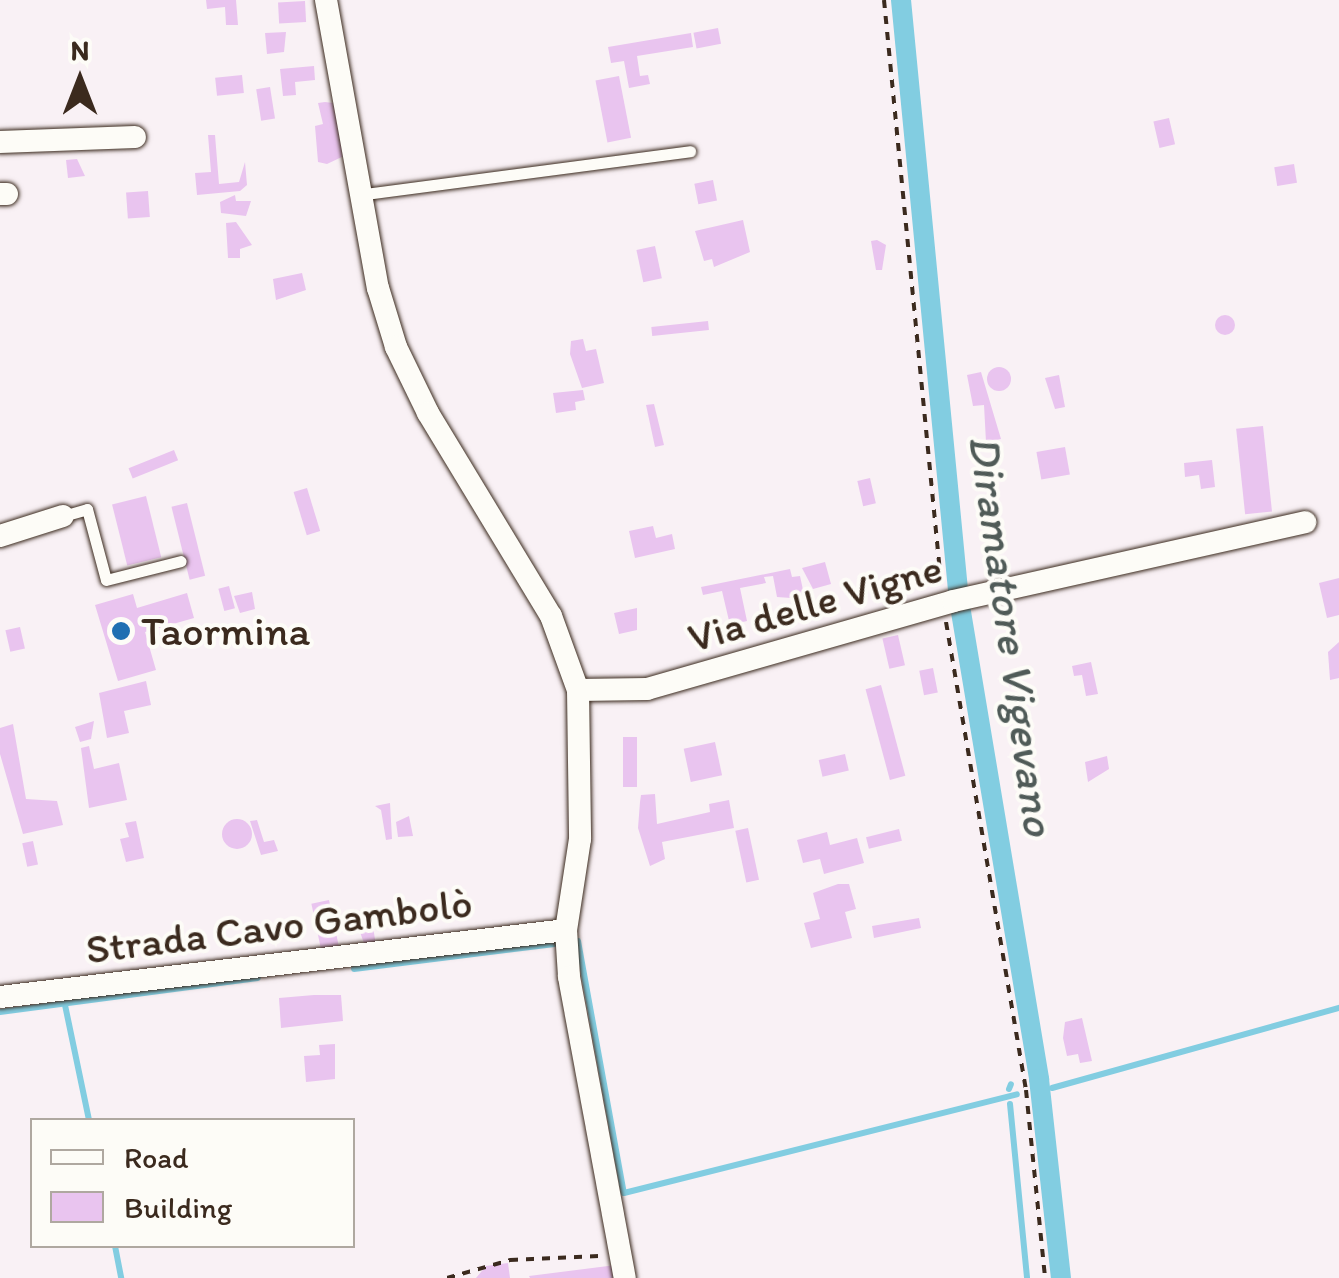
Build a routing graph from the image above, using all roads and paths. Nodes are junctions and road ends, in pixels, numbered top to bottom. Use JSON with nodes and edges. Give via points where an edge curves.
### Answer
{"nodes":[{"id":1,"x":326,"y":0,"type":"edge"},
{"id":2,"x":884,"y":0,"type":"edge"},
{"id":3,"x":136,"y":137,"type":"dead end"},
{"id":4,"x":0,"y":142,"type":"edge"},
{"id":5,"x":690,"y":151,"type":"dead end"},
{"id":6,"x":365,"y":194,"type":"junction"},
{"id":7,"x":63,"y":516,"type":"joint"},
{"id":8,"x":1305,"y":522,"type":"dead end"},
{"id":9,"x":0,"y":536,"type":"edge"},
{"id":10,"x":181,"y":561,"type":"dead end"},
{"id":11,"x":957,"y":601,"type":"junction"},
{"id":12,"x":578,"y":690,"type":"junction"},
{"id":13,"x":566,"y":930,"type":"junction"},
{"id":14,"x":0,"y":997,"type":"edge"},
{"id":15,"x":623,"y":1267,"type":"edge"},
{"id":16,"x":447,"y":1278,"type":"edge"},
{"id":17,"x":1045,"y":1278,"type":"edge"}],
"edges":[{"from":1,"to":6,"type":"street"},
{"from":2,"to":11,"type":"path"},
{"from":3,"to":4,"type":"street"},
{"from":5,"to":6,"type":"lane"},
{"from":6,"to":12,"type":"street","via":[[378,288],[396,346],[551,616]]},
{"from":7,"to":9,"type":"street"},
{"from":7,"to":10,"type":"lane","via":[[87,509],[106,580]]},
{"from":8,"to":11,"type":"street","name":"Via delle Vigne"},
{"from":11,"to":12,"type":"street","name":"Via delle Vigne","via":[[647,689]]},
{"from":11,"to":17,"type":"path","via":[[1026,1090]]},
{"from":12,"to":13,"type":"street","via":[[580,839]]},
{"from":13,"to":14,"type":"street","name":"Strada Cavo Gambolò"},
{"from":13,"to":15,"type":"street","via":[[573,1012]]},
{"from":15,"to":16,"type":"path","via":[[510,1260]]}]}
